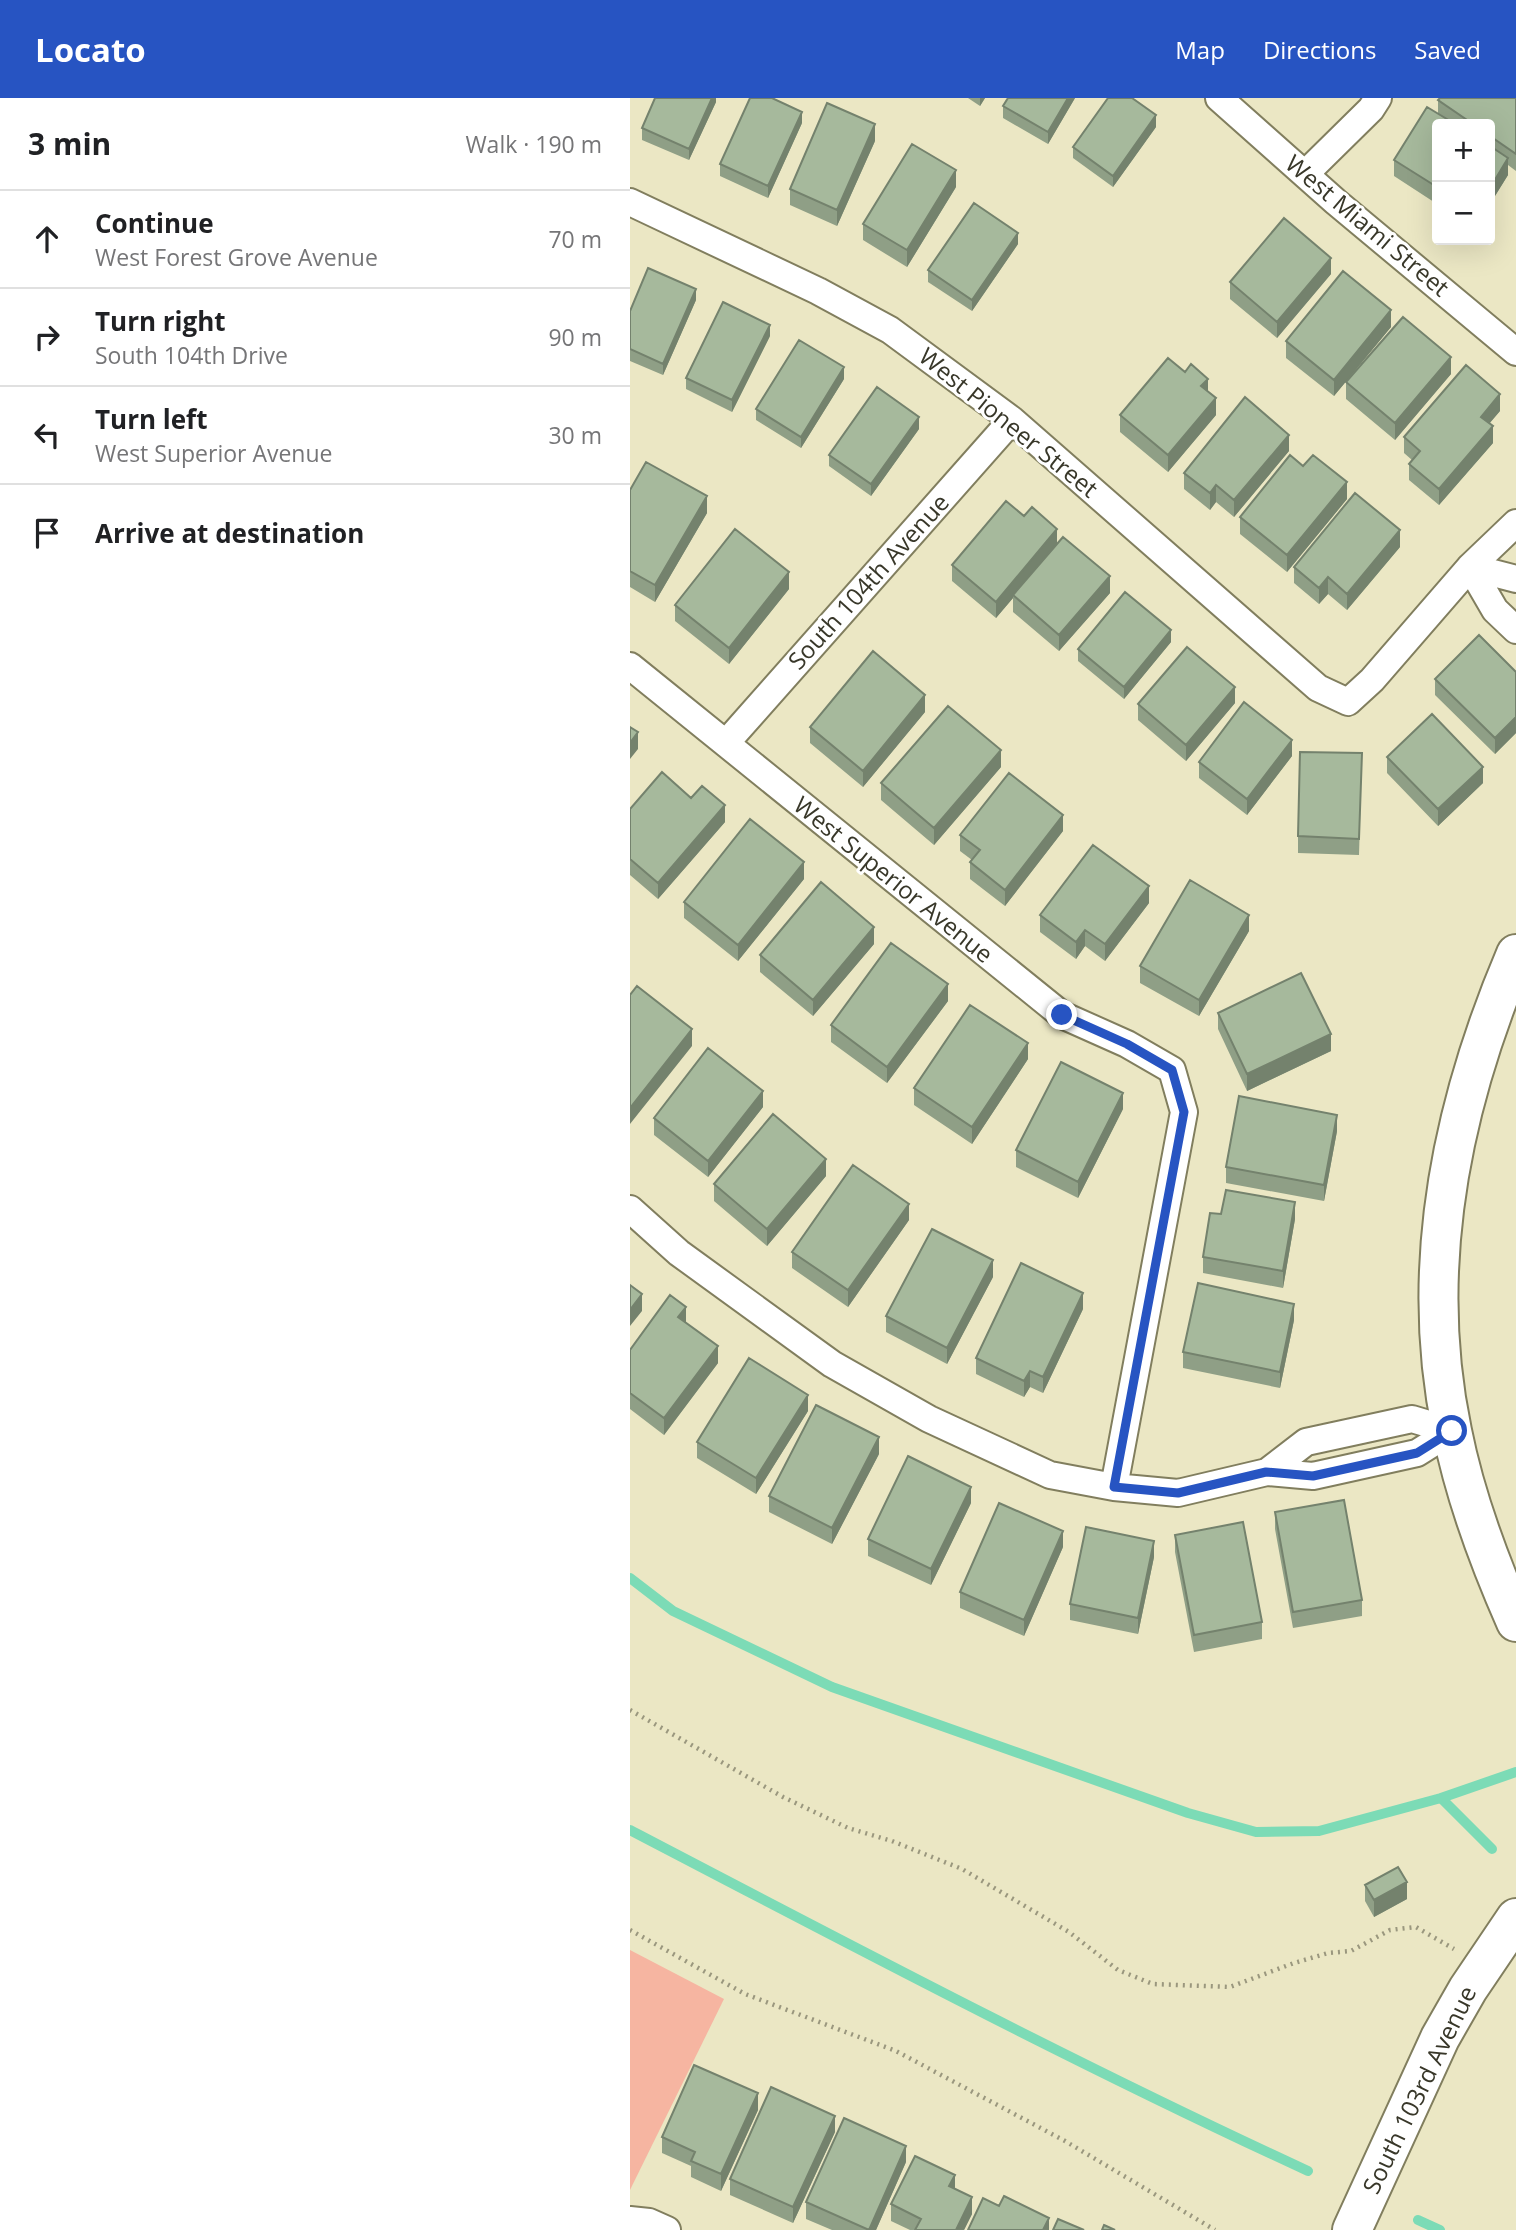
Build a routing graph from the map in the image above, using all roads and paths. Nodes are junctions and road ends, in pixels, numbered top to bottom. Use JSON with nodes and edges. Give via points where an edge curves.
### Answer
{"nodes":[{"id":1,"x":1219,"y":98,"type":"edge"},
{"id":2,"x":1378,"y":98,"type":"edge"},
{"id":3,"x":1305,"y":174,"type":"junction"},
{"id":4,"x":630,"y":202,"type":"edge"},
{"id":5,"x":1516,"y":352,"type":"edge"},
{"id":6,"x":1012,"y":420,"type":"junction"},
{"id":7,"x":1516,"y":523,"type":"edge"},
{"id":8,"x":1470,"y":566,"type":"junction"},
{"id":9,"x":1516,"y":579,"type":"edge"},
{"id":10,"x":1516,"y":630,"type":"edge"},
{"id":11,"x":630,"y":666,"type":"edge"},
{"id":12,"x":726,"y":743,"type":"junction"},
{"id":13,"x":1516,"y":954,"type":"edge"},
{"id":14,"x":630,"y":1209,"type":"edge"},
{"id":15,"x":1452,"y":1431,"type":"junction"},
{"id":16,"x":1266,"y":1472,"type":"junction"},
{"id":17,"x":1114,"y":1487,"type":"junction"},
{"id":18,"x":1516,"y":1622,"type":"edge"},
{"id":19,"x":630,"y":1710,"type":"edge"},
{"id":20,"x":1516,"y":1918,"type":"edge"},
{"id":21,"x":630,"y":1930,"type":"edge"},
{"id":22,"x":1458,"y":1951,"type":"dead end"},
{"id":23,"x":630,"y":2220,"type":"edge"},
{"id":24,"x":667,"y":2230,"type":"edge"},
{"id":25,"x":1215,"y":2230,"type":"edge"},
{"id":26,"x":1352,"y":2230,"type":"edge"}],
"edges":[{"from":1,"to":3,"type":"street","name":"West Miami Street"},
{"from":2,"to":3,"type":"street"},
{"from":3,"to":5,"type":"street","name":"West Miami Street"},
{"from":4,"to":6,"type":"street","name":"West Pioneer Street","via":[[890,330]]},
{"from":6,"to":8,"type":"street","name":"West Pioneer Street","via":[[1318,688],[1348,702]]},
{"from":6,"to":12,"type":"street","name":"South 104th Avenue"},
{"from":7,"to":8,"type":"street"},
{"from":8,"to":9,"type":"street"},
{"from":8,"to":10,"type":"street","via":[[1495,610]]},
{"from":11,"to":12,"type":"street","name":"West Superior Avenue"},
{"from":12,"to":17,"type":"street","name":"West Superior Avenue","via":[[1062,1015],[1172,1070],[1184,1112]]},
{"from":13,"to":15,"type":"street","via":[[1466,1091],[1443,1221],[1440,1334]]},
{"from":14,"to":17,"type":"street","via":[[679,1253],[832,1364],[929,1419],[1050,1475]]},
{"from":15,"to":16,"type":"street","via":[[1417,1453],[1326,1474]]},
{"from":15,"to":16,"type":"street","via":[[1412,1419],[1306,1442]]},
{"from":15,"to":18,"type":"street","via":[[1485,1546]]},
{"from":16,"to":17,"type":"street","via":[[1178,1493]]},
{"from":19,"to":22,"type":"path","via":[[783,1797],[848,1828],[892,1840],[962,1869],[1069,1932],[1118,1970],[1153,1984],[1230,1987],[1294,1963],[1351,1951],[1390,1930],[1416,1927]]},
{"from":20,"to":26,"type":"street","name":"South 103rd Avenue","via":[[1440,2038]]},
{"from":21,"to":25,"type":"path","via":[[745,1994],[896,2052],[1065,2141]]},
{"from":23,"to":24,"type":"street"}]}
